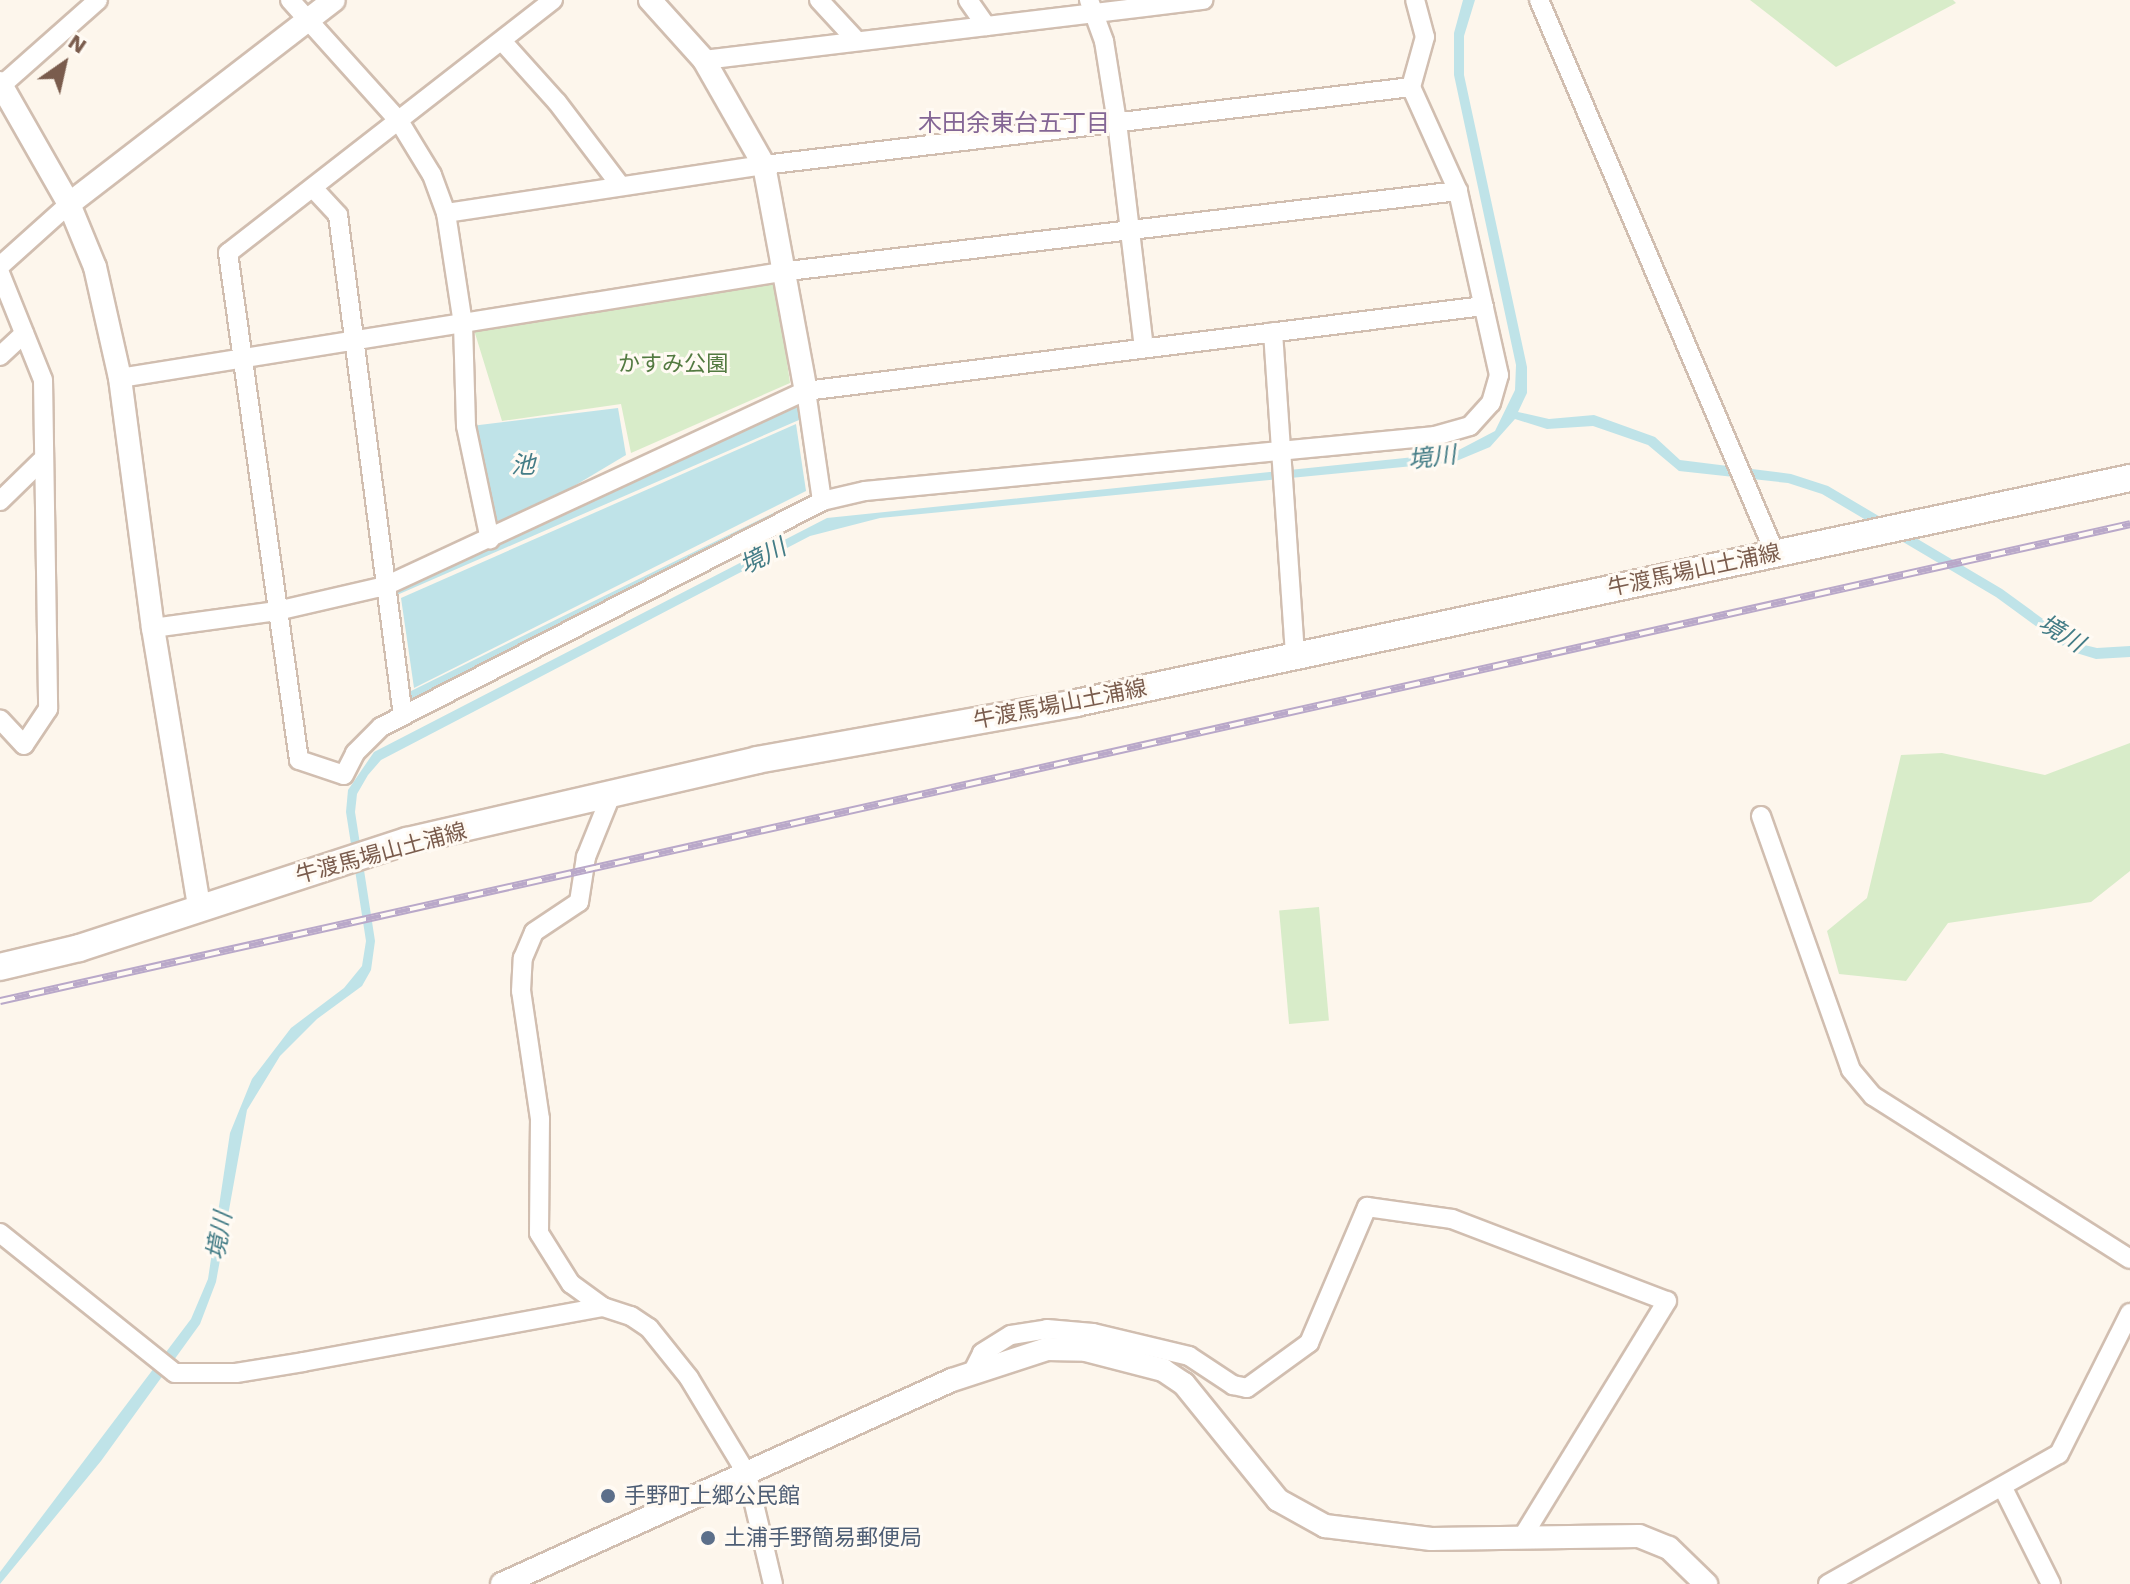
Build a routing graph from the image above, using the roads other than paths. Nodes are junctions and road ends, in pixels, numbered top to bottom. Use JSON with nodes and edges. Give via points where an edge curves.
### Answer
{"nodes":[{"id":1,"x":98,"y":0,"type":"edge"},
{"id":2,"x":290,"y":0,"type":"edge"},
{"id":3,"x":334,"y":0,"type":"edge"},
{"id":4,"x":553,"y":0,"type":"edge"},
{"id":5,"x":650,"y":0,"type":"edge"},
{"id":6,"x":819,"y":0,"type":"edge"},
{"id":7,"x":968,"y":0,"type":"edge"},
{"id":8,"x":1203,"y":0,"type":"edge"},
{"id":9,"x":1415,"y":0,"type":"edge"},
{"id":10,"x":1539,"y":0,"type":"edge"},
{"id":11,"x":1092,"y":6,"type":"edge"},
{"id":12,"x":309,"y":20,"type":"junction"},
{"id":13,"x":986,"y":26,"type":"junction"},
{"id":14,"x":856,"y":40,"type":"junction"},
{"id":15,"x":502,"y":41,"type":"junction"},
{"id":16,"x":704,"y":60,"type":"junction"},
{"id":17,"x":1,"y":84,"type":"edge"},
{"id":18,"x":1411,"y":87,"type":"junction"},
{"id":19,"x":399,"y":121,"type":"junction"},
{"id":20,"x":1117,"y":122,"type":"junction"},
{"id":21,"x":764,"y":165,"type":"junction"},
{"id":22,"x":620,"y":185,"type":"junction"},
{"id":23,"x":313,"y":188,"type":"junction"},
{"id":24,"x":1458,"y":191,"type":"junction"},
{"id":25,"x":69,"y":204,"type":"junction"},
{"id":26,"x":446,"y":213,"type":"junction"},
{"id":27,"x":1129,"y":231,"type":"junction"},
{"id":28,"x":0,"y":266,"type":"edge"},
{"id":29,"x":788,"y":271,"type":"junction"},
{"id":30,"x":0,"y":273,"type":"edge"},
{"id":31,"x":1484,"y":306,"type":"junction"},
{"id":32,"x":463,"y":324,"type":"junction"},
{"id":33,"x":1273,"y":332,"type":"junction"},
{"id":34,"x":24,"y":334,"type":"junction"},
{"id":35,"x":353,"y":340,"type":"junction"},
{"id":36,"x":1144,"y":347,"type":"junction"},
{"id":37,"x":243,"y":355,"type":"junction"},
{"id":38,"x":0,"y":356,"type":"edge"},
{"id":39,"x":120,"y":378,"type":"junction"},
{"id":40,"x":806,"y":391,"type":"junction"},
{"id":41,"x":1283,"y":449,"type":"junction"},
{"id":42,"x":41,"y":461,"type":"junction"},
{"id":43,"x":2130,"y":478,"type":"edge"},
{"id":44,"x":0,"y":501,"type":"edge"},
{"id":45,"x":822,"y":501,"type":"junction"},
{"id":46,"x":490,"y":540,"type":"junction"},
{"id":47,"x":1775,"y":553,"type":"junction"},
{"id":48,"x":385,"y":586,"type":"junction"},
{"id":49,"x":277,"y":611,"type":"junction"},
{"id":50,"x":153,"y":628,"type":"junction"},
{"id":51,"x":1295,"y":656,"type":"junction"},
{"id":52,"x":403,"y":716,"type":"junction"},
{"id":53,"x":0,"y":719,"type":"edge"},
{"id":54,"x":611,"y":795,"type":"junction"},
{"id":55,"x":1761,"y":816,"type":"dead end"},
{"id":56,"x":199,"y":907,"type":"junction"},
{"id":57,"x":0,"y":967,"type":"edge"},
{"id":58,"x":0,"y":1233,"type":"edge"},
{"id":59,"x":2130,"y":1259,"type":"edge"},
{"id":60,"x":603,"y":1307,"type":"junction"},
{"id":61,"x":2130,"y":1313,"type":"edge"},
{"id":62,"x":972,"y":1373,"type":"junction"},
{"id":63,"x":747,"y":1474,"type":"junction"},
{"id":64,"x":2003,"y":1488,"type":"junction"},
{"id":65,"x":1523,"y":1536,"type":"junction"},
{"id":66,"x":502,"y":1584,"type":"edge"},
{"id":67,"x":773,"y":1584,"type":"edge"},
{"id":68,"x":1706,"y":1584,"type":"edge"},
{"id":69,"x":1828,"y":1584,"type":"edge"},
{"id":70,"x":2051,"y":1584,"type":"edge"}],
"edges":[{"from":1,"to":17,"type":"street"},
{"from":2,"to":12,"type":"street"},
{"from":3,"to":12,"type":"street"},
{"from":4,"to":15,"type":"street"},
{"from":5,"to":16,"type":"street"},
{"from":6,"to":14,"type":"street"},
{"from":7,"to":13,"type":"street"},
{"from":8,"to":11,"type":"street"},
{"from":9,"to":18,"type":"street","via":[[1425,37]]},
{"from":10,"to":47,"type":"street"},
{"from":11,"to":13,"type":"street"},
{"from":11,"to":20,"type":"street"},
{"from":12,"to":19,"type":"street"},
{"from":12,"to":25,"type":"street"},
{"from":13,"to":14,"type":"street"},
{"from":14,"to":16,"type":"street"},
{"from":15,"to":19,"type":"street"},
{"from":15,"to":22,"type":"street"},
{"from":16,"to":21,"type":"street"},
{"from":17,"to":25,"type":"street"},
{"from":18,"to":20,"type":"street"},
{"from":18,"to":24,"type":"street"},
{"from":19,"to":23,"type":"street"},
{"from":19,"to":26,"type":"street","via":[[432,175]]},
{"from":20,"to":21,"type":"street"},
{"from":20,"to":27,"type":"street"},
{"from":21,"to":22,"type":"street"},
{"from":21,"to":29,"type":"street"},
{"from":22,"to":26,"type":"street"},
{"from":23,"to":35,"type":"street","via":[[338,215]]},
{"from":23,"to":37,"type":"street","via":[[228,253]]},
{"from":24,"to":27,"type":"street"},
{"from":24,"to":31,"type":"street"},
{"from":25,"to":28,"type":"street"},
{"from":25,"to":39,"type":"street","via":[[95,267]]},
{"from":26,"to":32,"type":"street"},
{"from":27,"to":29,"type":"street"},
{"from":27,"to":36,"type":"street"},
{"from":29,"to":32,"type":"street"},
{"from":29,"to":40,"type":"street"},
{"from":30,"to":34,"type":"street"},
{"from":31,"to":33,"type":"street"},
{"from":31,"to":41,"type":"street","via":[[1499,375],[1491,403],[1470,426],[1435,436]]},
{"from":32,"to":35,"type":"street"},
{"from":32,"to":46,"type":"street","via":[[466,426]]},
{"from":33,"to":36,"type":"street"},
{"from":33,"to":41,"type":"street"},
{"from":34,"to":38,"type":"street"},
{"from":34,"to":42,"type":"street","via":[[43,380]]},
{"from":35,"to":37,"type":"street"},
{"from":35,"to":48,"type":"street"},
{"from":36,"to":40,"type":"street"},
{"from":37,"to":39,"type":"street"},
{"from":37,"to":49,"type":"street"},
{"from":39,"to":50,"type":"street"},
{"from":40,"to":45,"type":"street"},
{"from":40,"to":46,"type":"street"},
{"from":41,"to":45,"type":"street","via":[[865,491]]},
{"from":41,"to":51,"type":"street"},
{"from":42,"to":44,"type":"street"},
{"from":42,"to":53,"type":"street","via":[[48,709],[24,745]]},
{"from":43,"to":47,"type":"main road","name":"牛渡馬場山土浦線"},
{"from":45,"to":52,"type":"street"},
{"from":46,"to":48,"type":"street"},
{"from":47,"to":51,"type":"main road","name":"牛渡馬場山土浦線"},
{"from":48,"to":49,"type":"street"},
{"from":48,"to":52,"type":"street"},
{"from":49,"to":50,"type":"street"},
{"from":49,"to":52,"type":"street","via":[[299,760],[344,775],[367,739]]},
{"from":50,"to":56,"type":"street"},
{"from":51,"to":54,"type":"main road","name":"牛渡馬場山土浦線","via":[[1076,703],[757,760]]},
{"from":54,"to":56,"type":"main road","name":"牛渡馬場山土浦線","via":[[407,841]]},
{"from":54,"to":60,"type":"street","via":[[586,857],[579,902],[534,932],[523,958],[521,991],[540,1119],[539,1233],[571,1284]]},
{"from":55,"to":59,"type":"street","via":[[1851,1070],[1873,1096]]},
{"from":56,"to":57,"type":"main road","name":"牛渡馬場山土浦線","via":[[79,948]]},
{"from":58,"to":60,"type":"street","via":[[175,1373],[236,1373],[290,1365]]},
{"from":60,"to":63,"type":"street","via":[[649,1328],[689,1378]]},
{"from":61,"to":64,"type":"street","via":[[2059,1454]]},
{"from":62,"to":63,"type":"street"},
{"from":62,"to":65,"type":"street","via":[[1047,1349],[1129,1359],[1184,1384],[1261,1484],[1297,1513],[1325,1526],[1386,1537]]},
{"from":62,"to":65,"type":"street","via":[[982,1353],[1011,1335],[1047,1329],[1189,1356],[1247,1388],[1309,1343],[1367,1207],[1452,1219],[1667,1301]]},
{"from":63,"to":66,"type":"street"},
{"from":63,"to":67,"type":"street"},
{"from":64,"to":69,"type":"street"},
{"from":64,"to":70,"type":"street"},
{"from":65,"to":68,"type":"street","via":[[1639,1536],[1669,1548]]}]}
